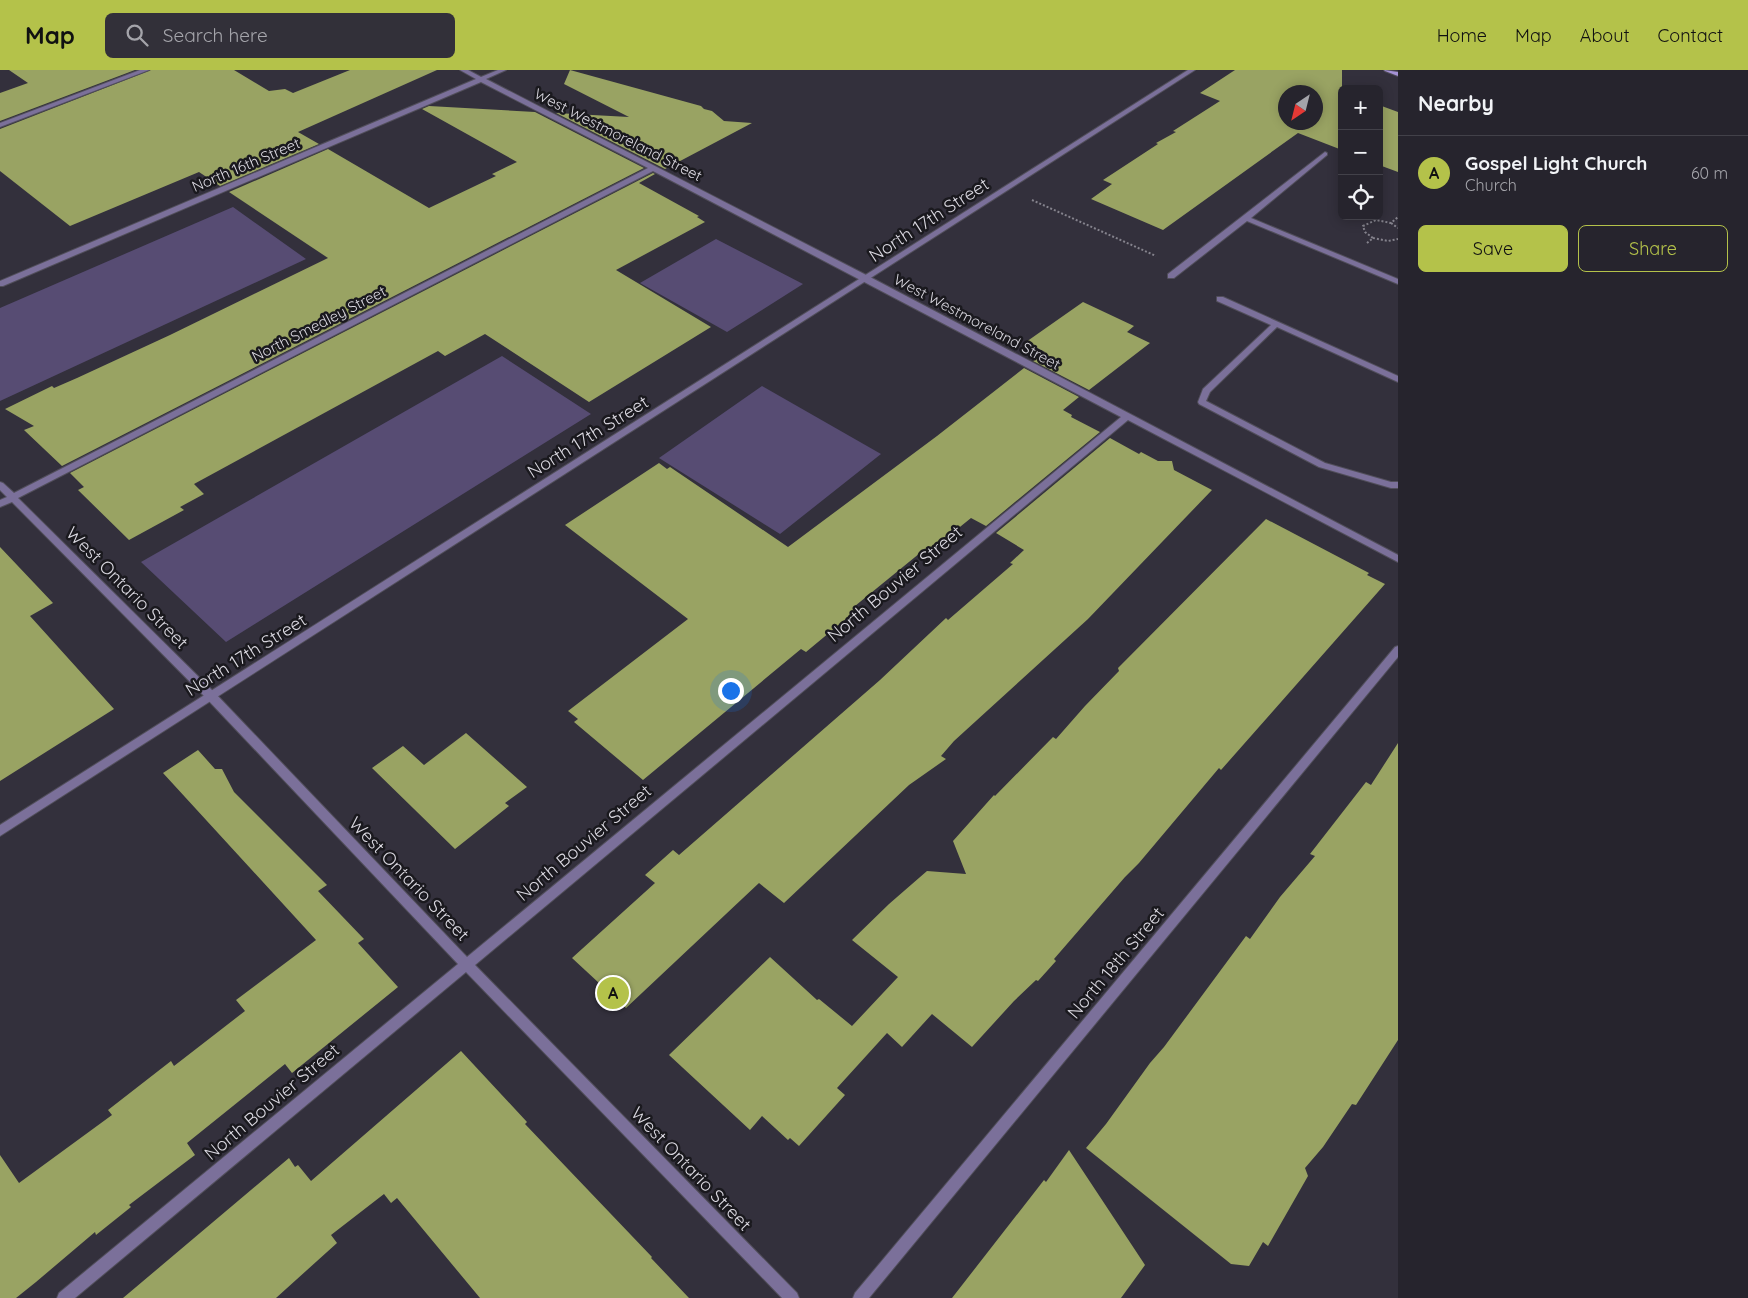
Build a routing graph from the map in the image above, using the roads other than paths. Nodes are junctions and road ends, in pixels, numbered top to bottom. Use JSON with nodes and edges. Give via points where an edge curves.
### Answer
{"nodes":[{"id":1,"x":146,"y":70,"type":"edge"},
{"id":2,"x":463,"y":70,"type":"edge"},
{"id":3,"x":503,"y":70,"type":"edge"},
{"id":4,"x":1192,"y":70,"type":"edge"},
{"id":5,"x":1387,"y":70,"type":"edge"},
{"id":6,"x":1398,"y":74,"type":"edge"},
{"id":7,"x":480,"y":79,"type":"junction"},
{"id":8,"x":0,"y":125,"type":"edge"},
{"id":9,"x":1325,"y":154,"type":"dead end"},
{"id":10,"x":651,"y":169,"type":"junction"},
{"id":11,"x":1246,"y":218,"type":"junction"},
{"id":12,"x":1171,"y":276,"type":"dead end"},
{"id":13,"x":867,"y":279,"type":"junction"},
{"id":14,"x":1398,"y":282,"type":"edge"},
{"id":15,"x":0,"y":284,"type":"edge"},
{"id":16,"x":1220,"y":299,"type":"dead end"},
{"id":17,"x":1276,"y":324,"type":"junction"},
{"id":18,"x":1398,"y":379,"type":"edge"},
{"id":19,"x":1127,"y":416,"type":"junction"},
{"id":20,"x":0,"y":485,"type":"edge"},
{"id":21,"x":1398,"y":485,"type":"edge"},
{"id":22,"x":12,"y":498,"type":"junction"},
{"id":23,"x":0,"y":504,"type":"edge"},
{"id":24,"x":1398,"y":559,"type":"edge"},
{"id":25,"x":1398,"y":650,"type":"edge"},
{"id":26,"x":211,"y":696,"type":"junction"},
{"id":27,"x":0,"y":831,"type":"edge"},
{"id":28,"x":467,"y":964,"type":"junction"},
{"id":29,"x":64,"y":1298,"type":"edge"},
{"id":30,"x":792,"y":1298,"type":"edge"},
{"id":31,"x":860,"y":1298,"type":"edge"}],
"edges":[{"from":1,"to":8,"type":"street"},
{"from":2,"to":7,"type":"street","name":"West Westmoreland Street"},
{"from":3,"to":7,"type":"street","name":"North 16th Street"},
{"from":4,"to":13,"type":"street","name":"North 17th Street"},
{"from":5,"to":6,"type":"main road"},
{"from":7,"to":10,"type":"street","name":"West Westmoreland Street"},
{"from":7,"to":15,"type":"street","name":"North 16th Street"},
{"from":9,"to":11,"type":"street"},
{"from":10,"to":13,"type":"street","name":"West Westmoreland Street"},
{"from":10,"to":22,"type":"street","name":"North Smedley Street"},
{"from":11,"to":12,"type":"street"},
{"from":11,"to":14,"type":"street"},
{"from":13,"to":19,"type":"street","name":"West Westmoreland Street"},
{"from":13,"to":26,"type":"street","name":"North 17th Street"},
{"from":16,"to":17,"type":"street"},
{"from":17,"to":18,"type":"street"},
{"from":17,"to":21,"type":"street","via":[[1206,391],[1202,402],[1322,465]]},
{"from":19,"to":24,"type":"street","name":"West Westmoreland Street"},
{"from":19,"to":28,"type":"street","name":"North Bouvier Street"},
{"from":20,"to":22,"type":"street","name":"West Ontario Street"},
{"from":22,"to":23,"type":"street","name":"North Smedley Street"},
{"from":22,"to":26,"type":"street","name":"West Ontario Street"},
{"from":25,"to":31,"type":"street","name":"North 18th Street"},
{"from":26,"to":27,"type":"street","name":"North 17th Street"},
{"from":26,"to":28,"type":"street","name":"West Ontario Street"},
{"from":28,"to":29,"type":"street","name":"North Bouvier Street"},
{"from":28,"to":30,"type":"street","name":"West Ontario Street"}]}
